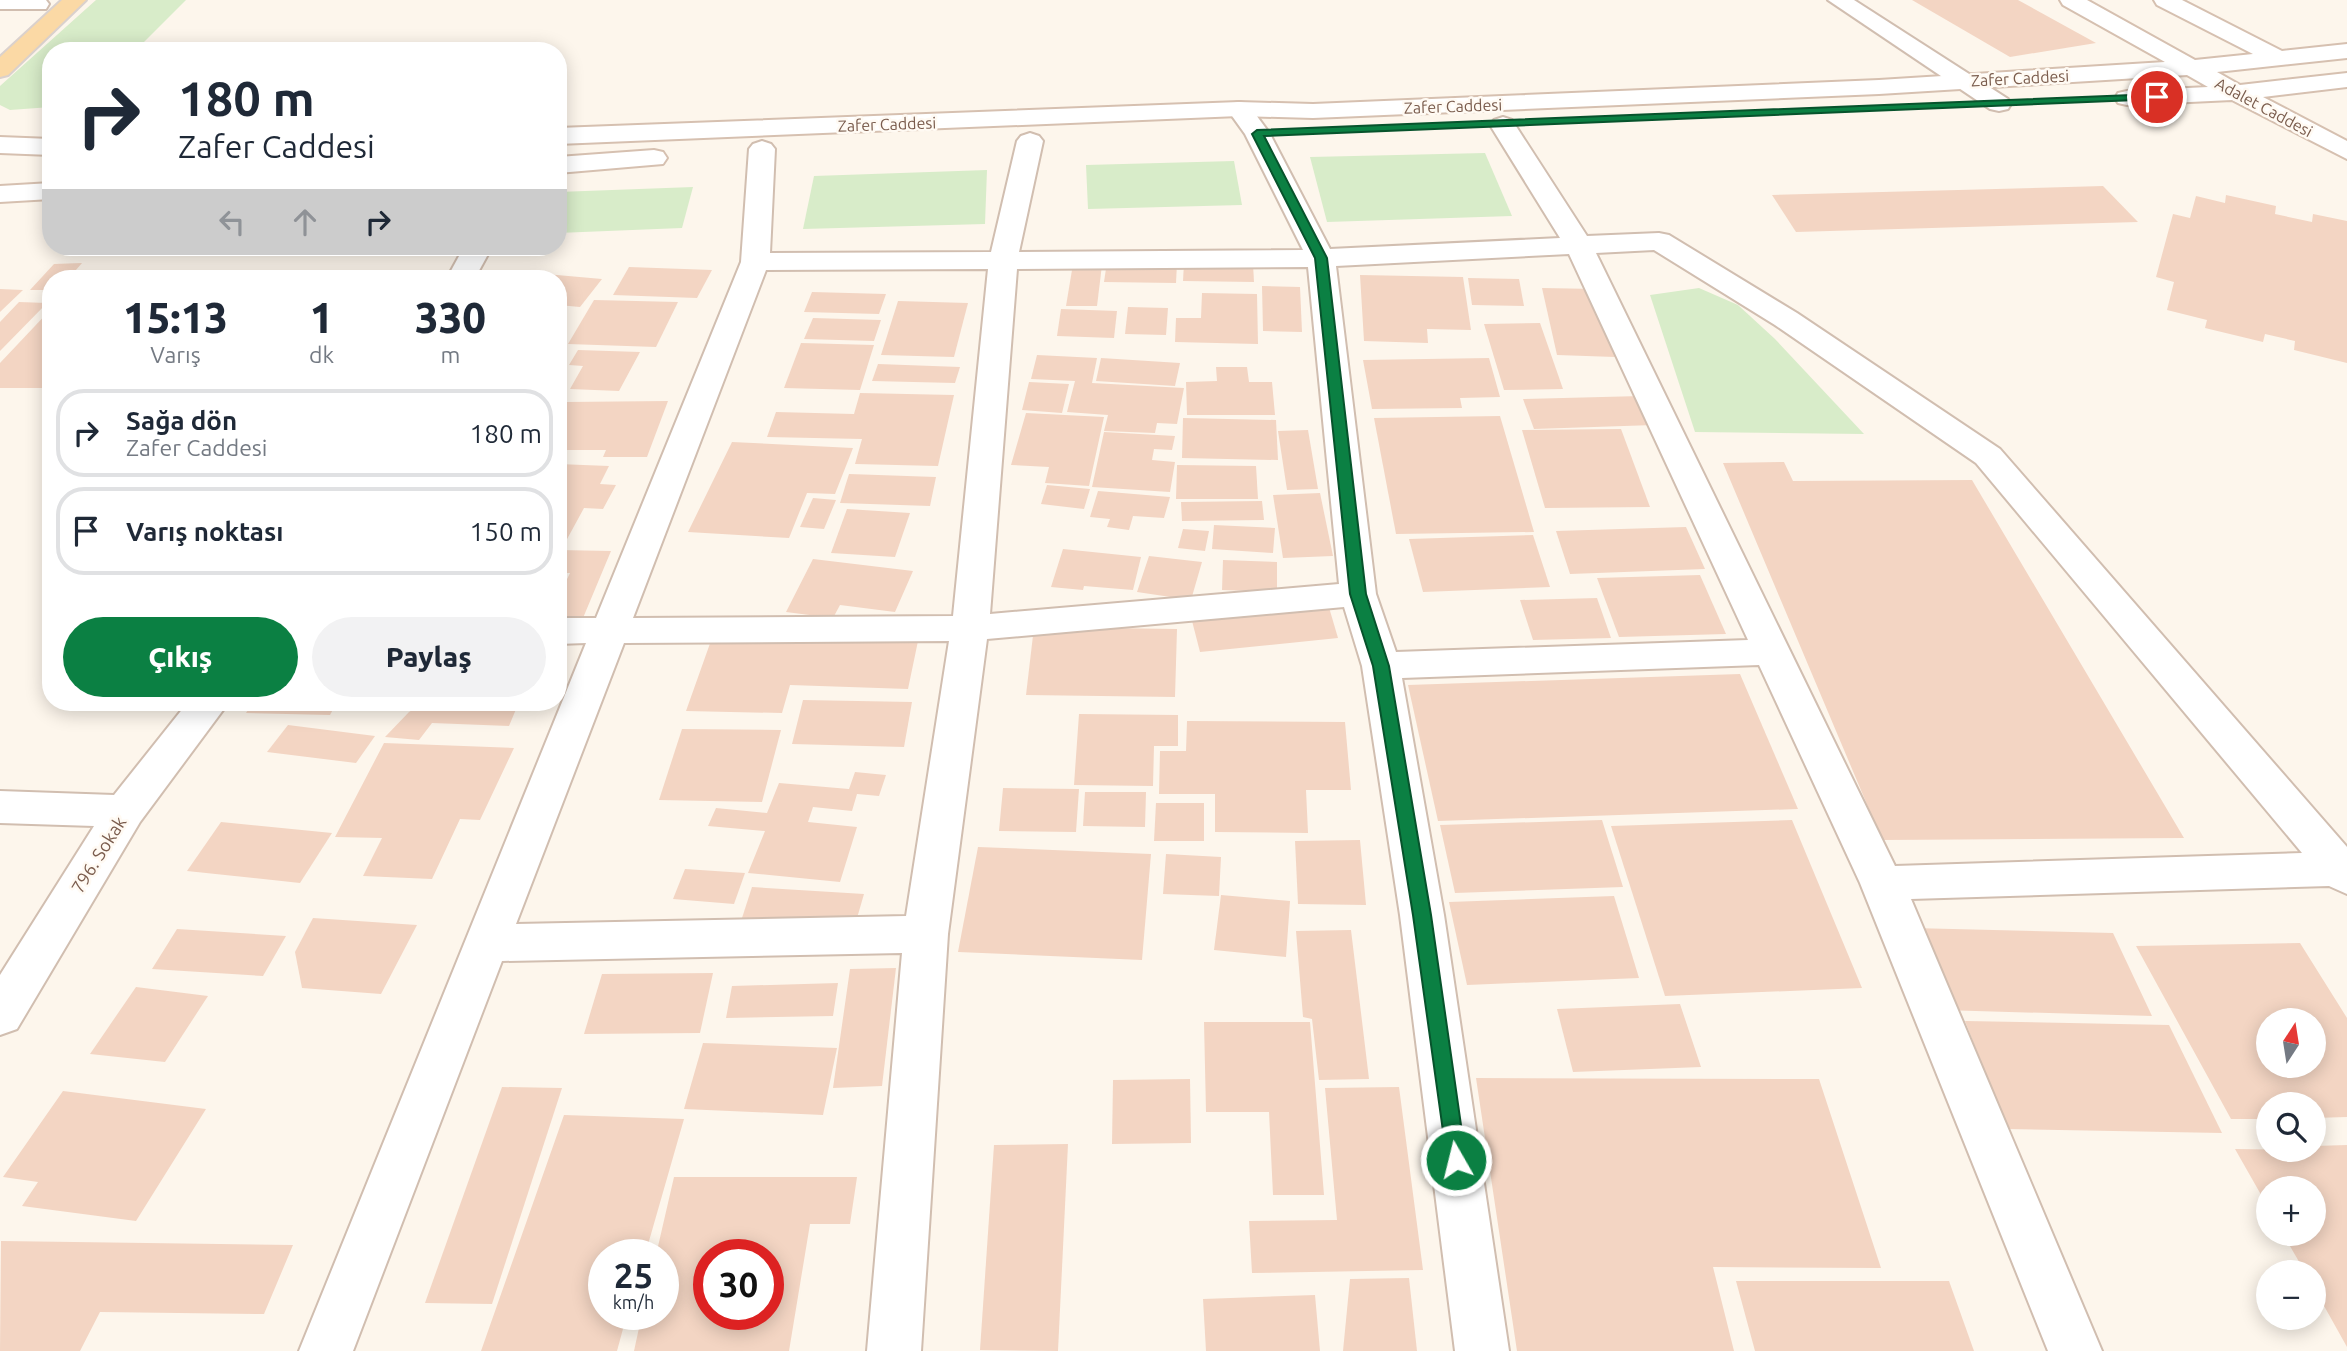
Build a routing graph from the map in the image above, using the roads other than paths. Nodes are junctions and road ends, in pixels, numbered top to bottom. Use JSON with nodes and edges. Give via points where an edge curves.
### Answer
{"nodes":[{"id":1,"x":75,"y":0,"type":"edge"},
{"id":2,"x":1839,"y":0,"type":"edge"},
{"id":3,"x":2071,"y":0,"type":"edge"},
{"id":4,"x":2165,"y":0,"type":"edge"},
{"id":5,"x":0,"y":2,"type":"edge"},
{"id":6,"x":40,"y":2,"type":"edge"},
{"id":7,"x":10,"y":26,"type":"dead end"},
{"id":8,"x":2347,"y":51,"type":"edge"},
{"id":9,"x":2278,"y":58,"type":"junction"},
{"id":10,"x":2191,"y":68,"type":"junction"},
{"id":11,"x":0,"y":70,"type":"edge"},
{"id":12,"x":1963,"y":82,"type":"junction"},
{"id":13,"x":2340,"y":85,"type":"edge"},
{"id":14,"x":2236,"y":93,"type":"junction"},
{"id":15,"x":2096,"y":100,"type":"dead end"},
{"id":16,"x":2026,"y":103,"type":"dead end"},
{"id":17,"x":1999,"y":104,"type":"junction"},
{"id":18,"x":1503,"y":125,"type":"junction"},
{"id":19,"x":1242,"y":126,"type":"junction"},
{"id":20,"x":567,"y":136,"type":"edge"},
{"id":21,"x":0,"y":145,"type":"edge"},
{"id":22,"x":42,"y":146,"type":"edge"},
{"id":23,"x":762,"y":149,"type":"junction"},
{"id":24,"x":2347,"y":151,"type":"edge"},
{"id":25,"x":567,"y":164,"type":"edge"},
{"id":26,"x":42,"y":192,"type":"edge"},
{"id":27,"x":0,"y":194,"type":"edge"},
{"id":28,"x":1578,"y":244,"type":"junction"},
{"id":29,"x":1321,"y":258,"type":"junction"},
{"id":30,"x":1003,"y":260,"type":"junction"},
{"id":31,"x":755,"y":262,"type":"junction"},
{"id":32,"x":1358,"y":594,"type":"junction"},
{"id":33,"x":970,"y":628,"type":"junction"},
{"id":34,"x":567,"y":631,"type":"edge"},
{"id":35,"x":611,"y":631,"type":"junction"},
{"id":36,"x":1772,"y":652,"type":"junction"},
{"id":37,"x":1381,"y":666,"type":"junction"},
{"id":38,"x":202,"y":711,"type":"edge"},
{"id":39,"x":0,"y":807,"type":"edge"},
{"id":40,"x":125,"y":811,"type":"junction"},
{"id":41,"x":2345,"y":873,"type":"edge"},
{"id":42,"x":1882,"y":883,"type":"junction"},
{"id":43,"x":926,"y":934,"type":"junction"},
{"id":44,"x":486,"y":943,"type":"junction"},
{"id":45,"x":0,"y":1015,"type":"edge"},
{"id":46,"x":326,"y":1351,"type":"edge"},
{"id":47,"x":894,"y":1351,"type":"edge"},
{"id":48,"x":1482,"y":1351,"type":"edge"},
{"id":49,"x":2075,"y":1351,"type":"edge"}],
"edges":[{"from":1,"to":11,"type":"main road"},
{"from":2,"to":12,"type":"street"},
{"from":3,"to":10,"type":"street","name":"Adalet Caddesi"},
{"from":4,"to":9,"type":"street"},
{"from":5,"to":6,"type":"street"},
{"from":6,"to":7,"type":"main road"},
{"from":8,"to":9,"type":"street","name":"Zafer Caddesi"},
{"from":9,"to":10,"type":"street","name":"Zafer Caddesi"},
{"from":9,"to":13,"type":"street"},
{"from":10,"to":12,"type":"street","name":"Zafer Caddesi"},
{"from":10,"to":14,"type":"street","name":"Adalet Caddesi"},
{"from":12,"to":17,"type":"street"},
{"from":12,"to":19,"type":"street","name":"Zafer Caddesi","via":[[1313,111]]},
{"from":13,"to":14,"type":"street"},
{"from":14,"to":15,"type":"street"},
{"from":14,"to":24,"type":"street","name":"Adalet Caddesi"},
{"from":16,"to":17,"type":"street","name":"Zafer Caddesi"},
{"from":17,"to":18,"type":"street","name":"Zafer Caddesi"},
{"from":18,"to":19,"type":"street","name":"Zafer Caddesi"},
{"from":18,"to":28,"type":"street"},
{"from":19,"to":20,"type":"street","name":"Zafer Caddesi"},
{"from":19,"to":29,"type":"street"},
{"from":21,"to":22,"type":"street"},
{"from":23,"to":25,"type":"street","name":"Zafer Caddesi"},
{"from":23,"to":30,"type":"street","name":"Zafer Caddesi","via":[[1044,141]]},
{"from":23,"to":31,"type":"street"},
{"from":26,"to":27,"type":"street"},
{"from":28,"to":29,"type":"street"},
{"from":28,"to":36,"type":"street"},
{"from":28,"to":41,"type":"street","via":[[1659,241],[1786,319],[1988,456]]},
{"from":29,"to":30,"type":"street"},
{"from":29,"to":32,"type":"street"},
{"from":30,"to":31,"type":"street"},
{"from":30,"to":33,"type":"street"},
{"from":31,"to":35,"type":"street"},
{"from":32,"to":33,"type":"street"},
{"from":32,"to":37,"type":"street"},
{"from":33,"to":35,"type":"street"},
{"from":33,"to":43,"type":"street"},
{"from":34,"to":35,"type":"street"},
{"from":35,"to":44,"type":"street"},
{"from":36,"to":37,"type":"street"},
{"from":36,"to":42,"type":"street"},
{"from":37,"to":48,"type":"street","via":[[1422,915]]},
{"from":38,"to":40,"type":"street","name":"796. Sokak"},
{"from":39,"to":40,"type":"street"},
{"from":40,"to":45,"type":"street","name":"796. Sokak"},
{"from":41,"to":42,"type":"street"},
{"from":42,"to":49,"type":"street"},
{"from":43,"to":44,"type":"street"},
{"from":43,"to":47,"type":"street"},
{"from":44,"to":46,"type":"street"}]}
